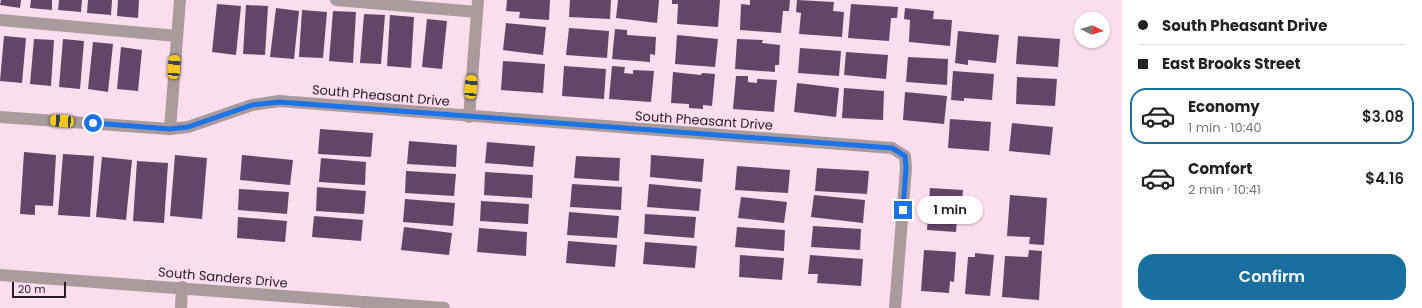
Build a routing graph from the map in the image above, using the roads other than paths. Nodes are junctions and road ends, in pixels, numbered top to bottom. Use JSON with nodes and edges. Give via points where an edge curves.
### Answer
{"nodes":[{"id":1,"x":180,"y":0,"type":"edge"},
{"id":2,"x":336,"y":0,"type":"edge"},
{"id":3,"x":477,"y":6,"type":"edge"},
{"id":4,"x":0,"y":20,"type":"edge"},
{"id":5,"x":177,"y":36,"type":"junction"},
{"id":6,"x":0,"y":117,"type":"edge"},
{"id":7,"x":469,"y":117,"type":"junction"},
{"id":8,"x":170,"y":129,"type":"junction"},
{"id":9,"x":0,"y":274,"type":"edge"},
{"id":10,"x":182,"y":287,"type":"junction"},
{"id":11,"x":327,"y":304,"type":"edge"},
{"id":12,"x":181,"y":308,"type":"edge"},
{"id":13,"x":444,"y":308,"type":"edge"},
{"id":14,"x":895,"y":308,"type":"edge"}],
"edges":[{"from":1,"to":5,"type":"street"},
{"from":2,"to":3,"type":"street"},
{"from":3,"to":7,"type":"street"},
{"from":4,"to":5,"type":"street"},
{"from":5,"to":8,"type":"street"},
{"from":6,"to":8,"type":"street","name":"South Pheasant Drive"},
{"from":7,"to":8,"type":"street","name":"South Pheasant Drive","via":[[279,102],[252,105],[188,127]]},
{"from":7,"to":14,"type":"street","name":"South Pheasant Drive","via":[[892,148],[905,156],[906,168]]},
{"from":9,"to":10,"type":"street","name":"South Sanders Drive"},
{"from":10,"to":11,"type":"street","name":"South Sanders Drive"},
{"from":10,"to":12,"type":"street"},
{"from":11,"to":13,"type":"street","name":"South Sanders Drive"}]}
